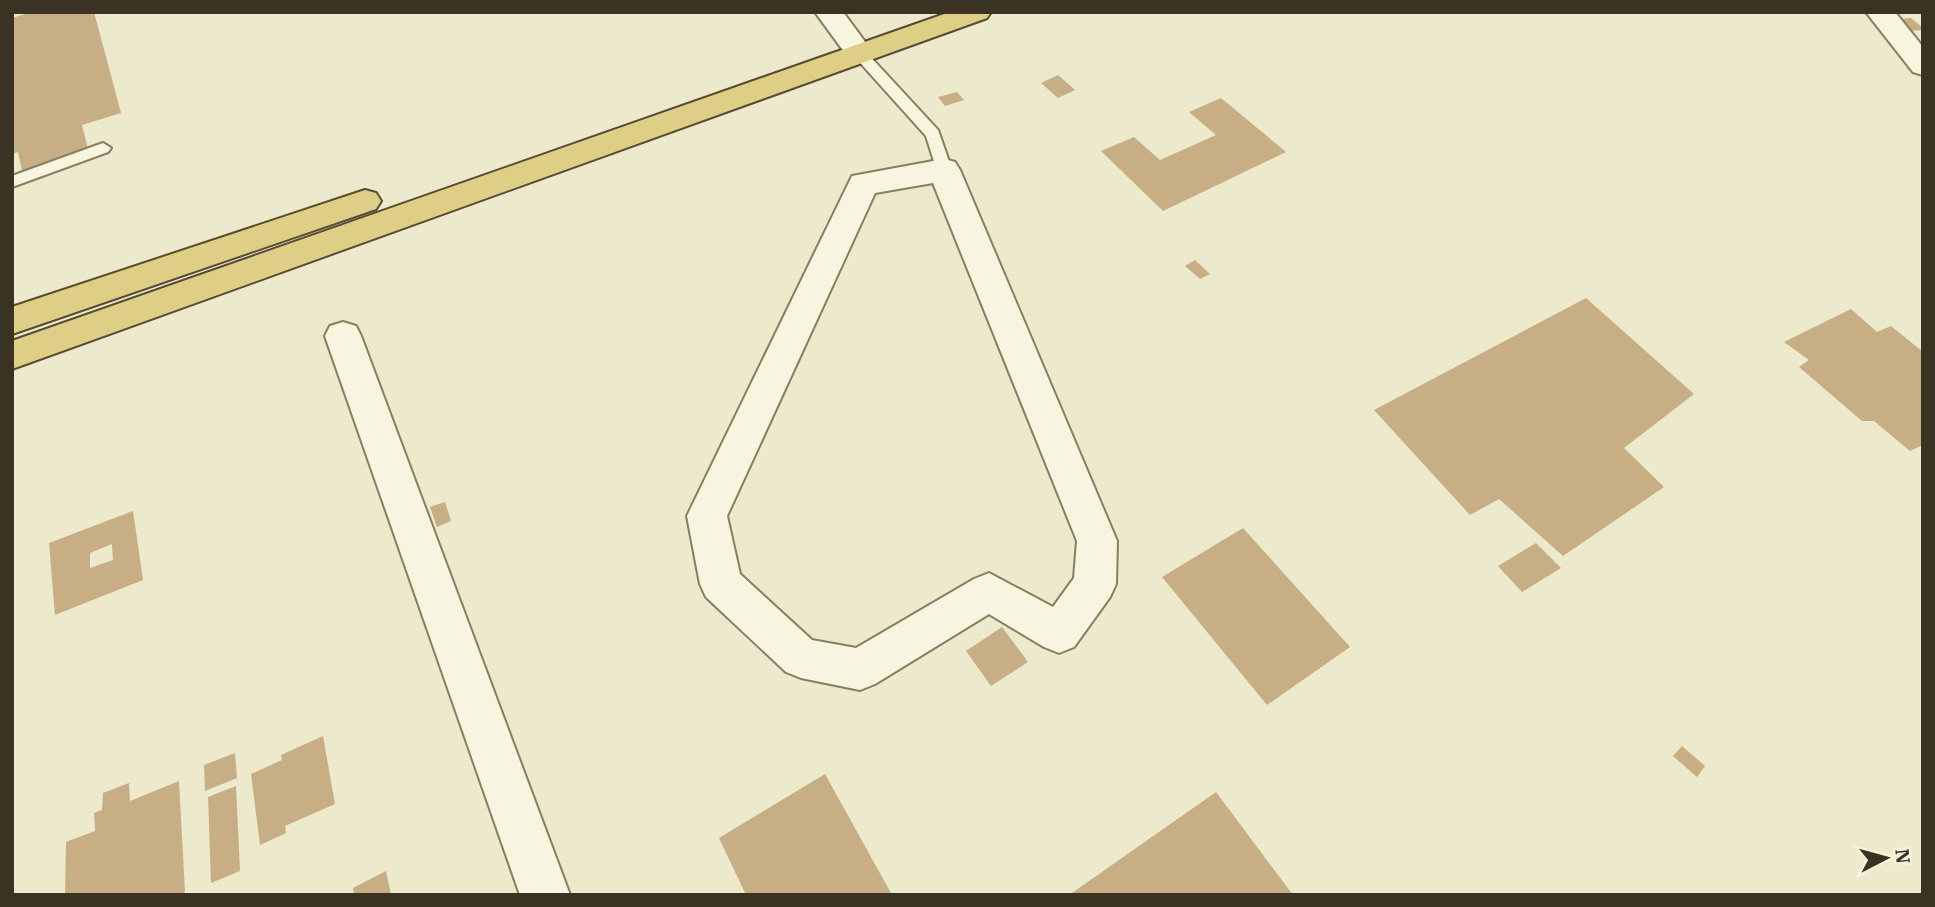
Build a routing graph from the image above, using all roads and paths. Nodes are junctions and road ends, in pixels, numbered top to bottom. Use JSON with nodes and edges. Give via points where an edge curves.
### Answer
{"nodes":[{"id":1,"x":829,"y":12,"type":"edge"},
{"id":2,"x":916,"y":12,"type":"edge"},
{"id":3,"x":977,"y":12,"type":"edge"},
{"id":4,"x":1880,"y":12,"type":"edge"},
{"id":5,"x":854,"y":46,"type":"junction"},
{"id":6,"x":1918,"y":54,"type":"edge"},
{"id":7,"x":103,"y":148,"type":"dead end"},
{"id":8,"x":944,"y":170,"type":"junction"},
{"id":9,"x":12,"y":182,"type":"edge"},
{"id":10,"x":12,"y":321,"type":"edge"},
{"id":11,"x":343,"y":336,"type":"dead end"},
{"id":12,"x":12,"y":355,"type":"edge"},
{"id":13,"x":545,"y":895,"type":"edge"}],
"edges":[{"from":1,"to":5,"type":"street"},
{"from":2,"to":5,"type":"highway"},
{"from":3,"to":5,"type":"highway"},
{"from":4,"to":6,"type":"street"},
{"from":5,"to":8,"type":"lane","via":[[933,134]]},
{"from":5,"to":10,"type":"highway"},
{"from":5,"to":12,"type":"highway"},
{"from":7,"to":9,"type":"lane"},
{"from":8,"to":8,"type":"street","via":[[1097,541],[1095,584],[1059,633],[989,592],[860,669],[801,658],[721,584],[707,516],[863,184]]},
{"from":11,"to":13,"type":"street"}]}
